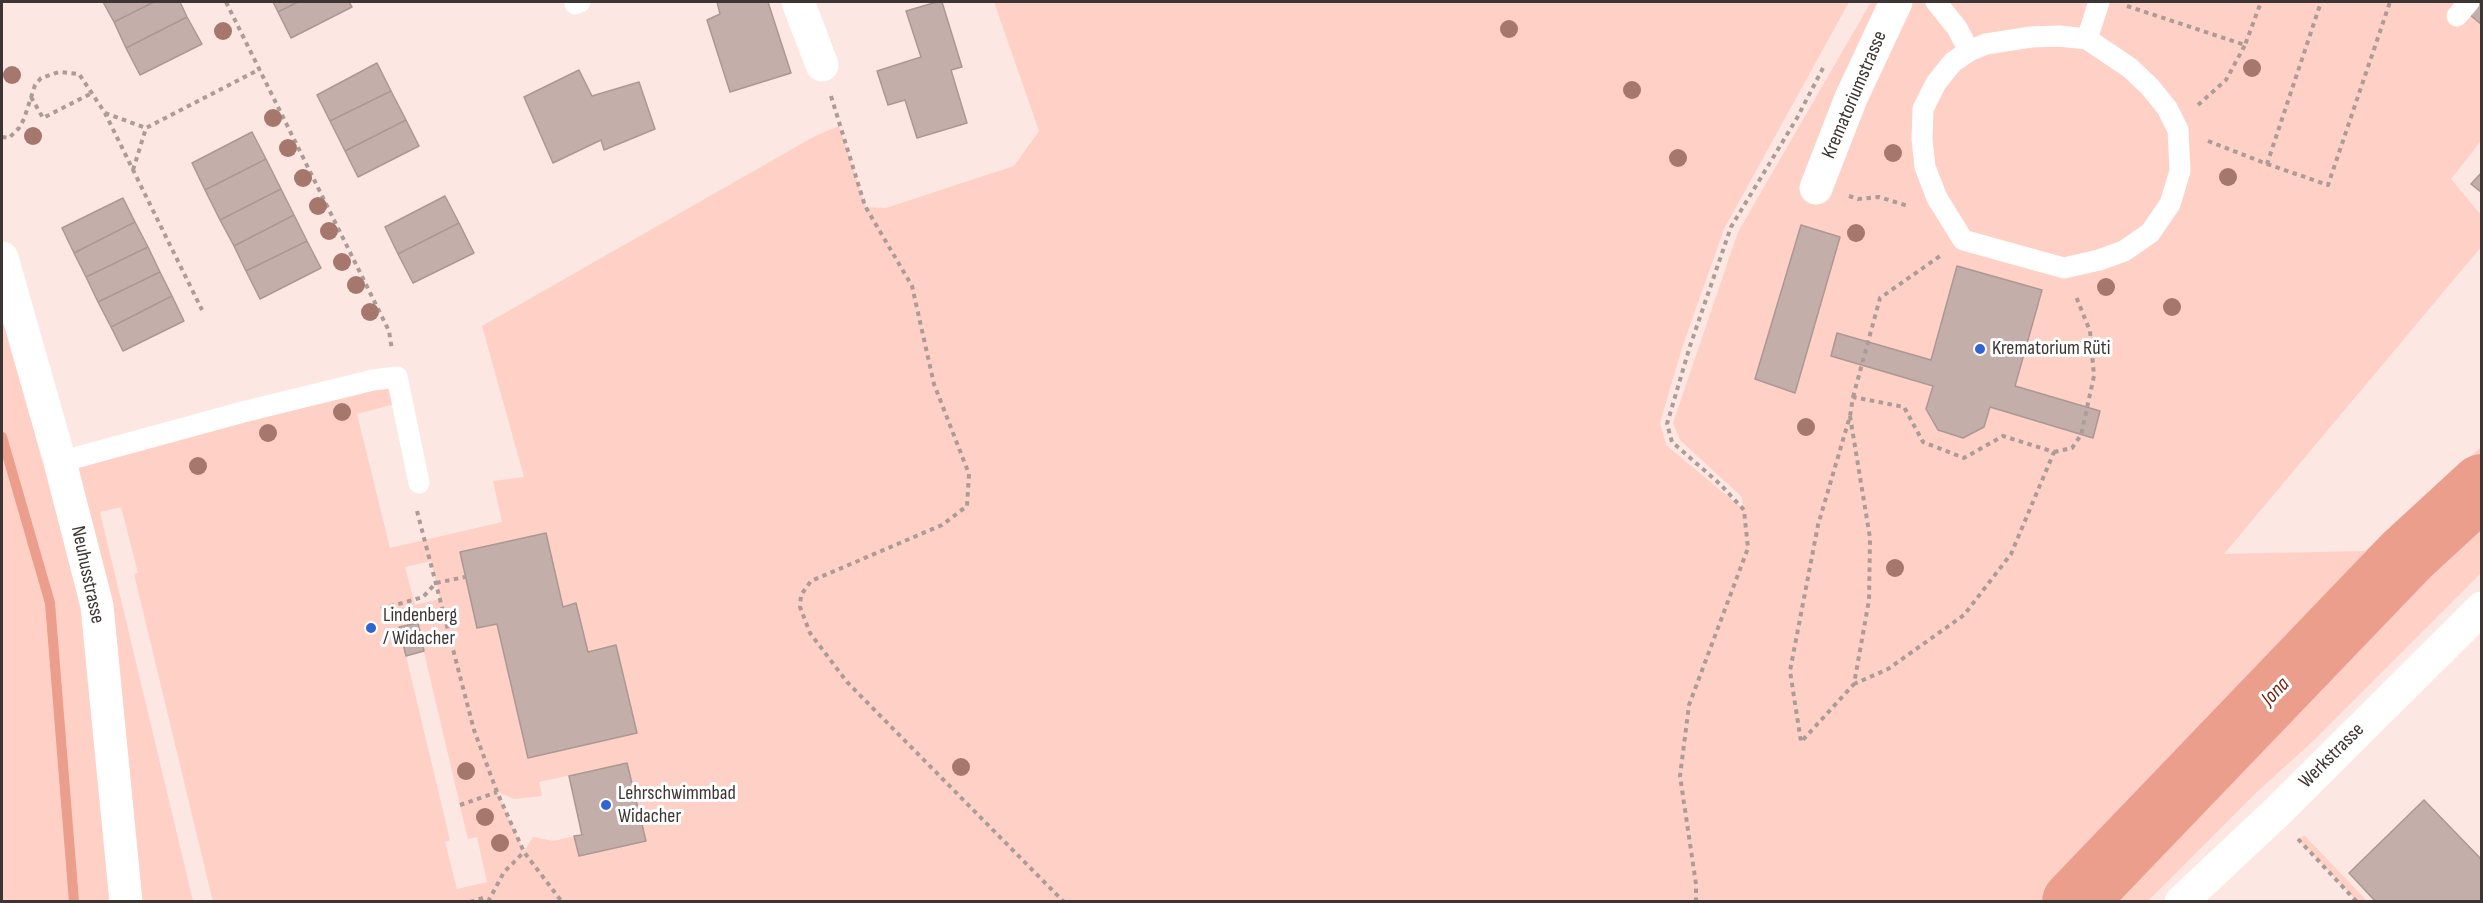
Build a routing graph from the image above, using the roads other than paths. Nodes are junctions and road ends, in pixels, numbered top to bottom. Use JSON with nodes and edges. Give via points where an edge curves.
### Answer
{"nodes":[{"id":1,"x":798,"y":2,"type":"edge"},
{"id":2,"x":1896,"y":2,"type":"edge"},
{"id":3,"x":1936,"y":2,"type":"edge"},
{"id":4,"x":2099,"y":2,"type":"edge"},
{"id":5,"x":2087,"y":39,"type":"junction"},
{"id":6,"x":1969,"y":51,"type":"junction"},
{"id":7,"x":822,"y":65,"type":"road end"},
{"id":8,"x":1816,"y":188,"type":"road end"},
{"id":9,"x":2,"y":258,"type":"edge"},
{"id":10,"x":60,"y":462,"type":"junction"},
{"id":11,"x":419,"y":483,"type":"road end"},
{"id":12,"x":2481,"y":608,"type":"edge"},
{"id":13,"x":126,"y":902,"type":"edge"},
{"id":14,"x":2181,"y":902,"type":"edge"}],
"edges":[{"from":1,"to":7,"type":"street"},
{"from":2,"to":8,"type":"street","name":"Krematoriumstrasse","via":[[1851,98]]},
{"from":3,"to":6,"type":"lane"},
{"from":4,"to":5,"type":"lane"},
{"from":5,"to":6,"type":"lane","via":[[2031,37],[1986,44]]},
{"from":5,"to":6,"type":"lane","via":[[2130,68],[2167,108],[2178,129],[2180,171],[2170,204],[2150,233],[2124,251],[2064,268],[1963,240],[1937,198],[1925,168],[1923,109],[1936,83],[1953,62]]},
{"from":9,"to":10,"type":"street","name":"Neuhusstrasse"},
{"from":10,"to":11,"type":"lane","via":[[243,412],[397,377]]},
{"from":10,"to":13,"type":"street","name":"Neuhusstrasse","via":[[97,606]]},
{"from":12,"to":14,"type":"street","name":"Werkstrasse","via":[[2278,812]]}]}
